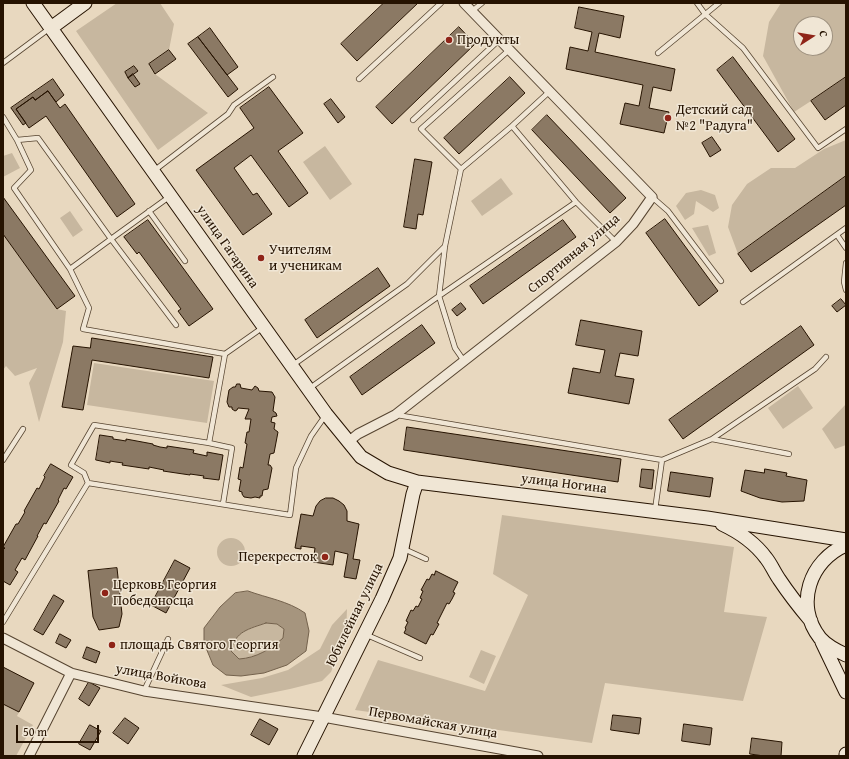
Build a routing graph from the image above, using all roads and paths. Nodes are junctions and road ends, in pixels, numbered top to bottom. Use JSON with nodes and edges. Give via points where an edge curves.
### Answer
{"nodes":[{"id":1,"x":33,"y":3,"type":"edge"},
{"id":2,"x":85,"y":3,"type":"edge"},
{"id":3,"x":441,"y":3,"type":"edge"},
{"id":4,"x":464,"y":3,"type":"edge"},
{"id":5,"x":482,"y":3,"type":"edge"},
{"id":6,"x":697,"y":3,"type":"edge"},
{"id":7,"x":719,"y":3,"type":"edge"},
{"id":8,"x":472,"y":11,"type":"junction"},
{"id":9,"x":705,"y":14,"type":"junction"},
{"id":10,"x":51,"y":28,"type":"junction"},
{"id":11,"x":499,"y":40,"type":"junction"},
{"id":12,"x":509,"y":50,"type":"junction"},
{"id":13,"x":658,"y":53,"type":"dead end"},
{"id":14,"x":3,"y":62,"type":"edge"},
{"id":15,"x":273,"y":77,"type":"dead end"},
{"id":16,"x":359,"y":79,"type":"dead end"},
{"id":17,"x":550,"y":91,"type":"junction"},
{"id":18,"x":3,"y":117,"type":"edge"},
{"id":19,"x":413,"y":120,"type":"dead end"},
{"id":20,"x":512,"y":126,"type":"junction"},
{"id":21,"x":846,"y":129,"type":"edge"},
{"id":22,"x":17,"y":140,"type":"junction"},
{"id":23,"x":461,"y":169,"type":"junction"},
{"id":24,"x":153,"y":171,"type":"junction"},
{"id":25,"x":171,"y":196,"type":"junction"},
{"id":26,"x":652,"y":197,"type":"junction"},
{"id":27,"x":576,"y":202,"type":"junction"},
{"id":28,"x":149,"y":211,"type":"junction"},
{"id":29,"x":846,"y":228,"type":"edge"},
{"id":30,"x":837,"y":235,"type":"junction"},
{"id":31,"x":111,"y":239,"type":"junction"},
{"id":32,"x":616,"y":242,"type":"junction"},
{"id":33,"x":445,"y":246,"type":"junction"},
{"id":34,"x":846,"y":248,"type":"edge"},
{"id":35,"x":185,"y":261,"type":"dead end"},
{"id":36,"x":846,"y":263,"type":"edge"},
{"id":37,"x":70,"y":269,"type":"junction"},
{"id":38,"x":721,"y":281,"type":"dead end"},
{"id":39,"x":846,"y":290,"type":"edge"},
{"id":40,"x":439,"y":296,"type":"junction"},
{"id":41,"x":743,"y":302,"type":"dead end"},
{"id":42,"x":176,"y":325,"type":"dead end"},
{"id":43,"x":264,"y":327,"type":"junction"},
{"id":44,"x":225,"y":354,"type":"junction"},
{"id":45,"x":826,"y":357,"type":"dead end"},
{"id":46,"x":464,"y":361,"type":"junction"},
{"id":47,"x":292,"y":366,"type":"junction"},
{"id":48,"x":308,"y":389,"type":"junction"},
{"id":49,"x":326,"y":414,"type":"junction"},
{"id":50,"x":395,"y":414,"type":"junction"},
{"id":51,"x":23,"y":429,"type":"dead end"},
{"id":52,"x":712,"y":439,"type":"junction"},
{"id":53,"x":348,"y":442,"type":"junction"},
{"id":54,"x":209,"y":444,"type":"junction"},
{"id":55,"x":789,"y":454,"type":"dead end"},
{"id":56,"x":3,"y":460,"type":"edge"},
{"id":57,"x":662,"y":460,"type":"junction"},
{"id":58,"x":88,"y":482,"type":"junction"},
{"id":59,"x":417,"y":482,"type":"junction"},
{"id":60,"x":223,"y":504,"type":"junction"},
{"id":61,"x":655,"y":512,"type":"junction"},
{"id":62,"x":707,"y":518,"type":"junction"},
{"id":63,"x":846,"y":540,"type":"edge"},
{"id":64,"x":846,"y":545,"type":"edge"},
{"id":65,"x":402,"y":548,"type":"junction"},
{"id":66,"x":426,"y":559,"type":"dead end"},
{"id":67,"x":811,"y":621,"type":"junction"},
{"id":68,"x":3,"y":622,"type":"edge"},
{"id":69,"x":365,"y":634,"type":"junction"},
{"id":70,"x":3,"y":638,"type":"edge"},
{"id":71,"x":821,"y":638,"type":"junction"},
{"id":72,"x":168,"y":639,"type":"dead end"},
{"id":73,"x":846,"y":655,"type":"edge"},
{"id":74,"x":420,"y":658,"type":"dead end"},
{"id":75,"x":71,"y":673,"type":"junction"},
{"id":76,"x":144,"y":691,"type":"junction"},
{"id":77,"x":846,"y":692,"type":"edge"},
{"id":78,"x":323,"y":717,"type":"junction"},
{"id":79,"x":29,"y":756,"type":"edge"},
{"id":80,"x":304,"y":756,"type":"edge"},
{"id":81,"x":538,"y":756,"type":"edge"}],
"edges":[{"from":1,"to":10,"type":"street","name":"улица Гагарина"},
{"from":2,"to":10,"type":"street"},
{"from":3,"to":16,"type":"lane"},
{"from":4,"to":8,"type":"street"},
{"from":5,"to":8,"type":"lane"},
{"from":6,"to":9,"type":"lane"},
{"from":7,"to":9,"type":"lane"},
{"from":8,"to":11,"type":"street"},
{"from":9,"to":13,"type":"lane"},
{"from":9,"to":21,"type":"lane","via":[[743,48],[818,148]]},
{"from":10,"to":14,"type":"lane"},
{"from":10,"to":24,"type":"street","name":"улица Гагарина"},
{"from":11,"to":12,"type":"street"},
{"from":11,"to":19,"type":"lane"},
{"from":12,"to":17,"type":"street"},
{"from":12,"to":23,"type":"lane","via":[[421,129]]},
{"from":15,"to":24,"type":"lane","via":[[234,105],[228,114]]},
{"from":17,"to":20,"type":"lane"},
{"from":17,"to":26,"type":"street"},
{"from":18,"to":22,"type":"lane"},
{"from":20,"to":23,"type":"lane"},
{"from":20,"to":27,"type":"lane"},
{"from":22,"to":31,"type":"lane","via":[[38,138]]},
{"from":22,"to":37,"type":"lane","via":[[31,170],[14,188]]},
{"from":23,"to":33,"type":"lane"},
{"from":24,"to":25,"type":"street","name":"улица Гагарина"},
{"from":25,"to":28,"type":"lane"},
{"from":25,"to":43,"type":"street","name":"улица Гагарина"},
{"from":26,"to":32,"type":"street","name":"Спортивная улица","via":[[633,224]]},
{"from":26,"to":38,"type":"lane","via":[[668,211]]},
{"from":27,"to":32,"type":"lane"},
{"from":27,"to":40,"type":"lane"},
{"from":28,"to":31,"type":"lane"},
{"from":28,"to":35,"type":"lane"},
{"from":29,"to":30,"type":"lane"},
{"from":30,"to":34,"type":"lane"},
{"from":30,"to":41,"type":"lane"},
{"from":31,"to":37,"type":"lane"},
{"from":31,"to":42,"type":"lane"},
{"from":32,"to":46,"type":"street","name":"Спортивная улица"},
{"from":33,"to":40,"type":"lane"},
{"from":33,"to":47,"type":"lane","via":[[407,284]]},
{"from":36,"to":39,"type":"lane"},
{"from":37,"to":44,"type":"lane","via":[[89,308],[83,330]]},
{"from":40,"to":46,"type":"lane","via":[[455,348]]},
{"from":40,"to":48,"type":"lane"},
{"from":43,"to":44,"type":"lane"},
{"from":43,"to":47,"type":"street","name":"улица Гагарина"},
{"from":44,"to":54,"type":"lane"},
{"from":45,"to":52,"type":"lane","via":[[815,369]]},
{"from":46,"to":50,"type":"street","name":"Спортивная улица"},
{"from":47,"to":48,"type":"street","name":"улица Гагарина"},
{"from":48,"to":49,"type":"street","name":"улица Гагарина"},
{"from":49,"to":53,"type":"street","name":"улица Гагарина"},
{"from":49,"to":60,"type":"lane","via":[[311,436],[296,468],[290,514]]},
{"from":50,"to":53,"type":"street","name":"Спортивная улица"},
{"from":50,"to":57,"type":"lane"},
{"from":51,"to":56,"type":"lane"},
{"from":52,"to":55,"type":"lane"},
{"from":52,"to":57,"type":"lane"},
{"from":53,"to":59,"type":"street","name":"улица Гагарина","via":[[361,457],[388,473]]},
{"from":54,"to":58,"type":"lane","via":[[94,425],[71,465],[84,473]]},
{"from":54,"to":60,"type":"lane","via":[[232,448]]},
{"from":57,"to":61,"type":"lane"},
{"from":58,"to":60,"type":"lane"},
{"from":58,"to":68,"type":"lane"},
{"from":59,"to":61,"type":"street","name":"улица Ногина"},
{"from":59,"to":65,"type":"street","name":"Юбилейная улица"},
{"from":61,"to":62,"type":"street","name":"улица Ногина"},
{"from":62,"to":63,"type":"street"},
{"from":62,"to":67,"type":"street","via":[[728,527],[756,547],[767,558],[795,603]]},
{"from":64,"to":67,"type":"street","via":[[828,555],[815,571],[808,596]]},
{"from":65,"to":66,"type":"lane"},
{"from":65,"to":69,"type":"street","name":"Юбилейная улица","via":[[397,565]]},
{"from":67,"to":71,"type":"street"},
{"from":69,"to":74,"type":"lane"},
{"from":69,"to":78,"type":"street","name":"Юбилейная улица"},
{"from":70,"to":75,"type":"street","name":"улица Войкова"},
{"from":71,"to":73,"type":"street"},
{"from":71,"to":77,"type":"street"},
{"from":72,"to":76,"type":"lane"},
{"from":75,"to":76,"type":"street","name":"улица Войкова"},
{"from":75,"to":79,"type":"street"},
{"from":76,"to":78,"type":"street","name":"улица Войкова"},
{"from":78,"to":80,"type":"street","name":"Юбилейная улица"},
{"from":78,"to":81,"type":"street","name":"Первомайская улица"}]}
